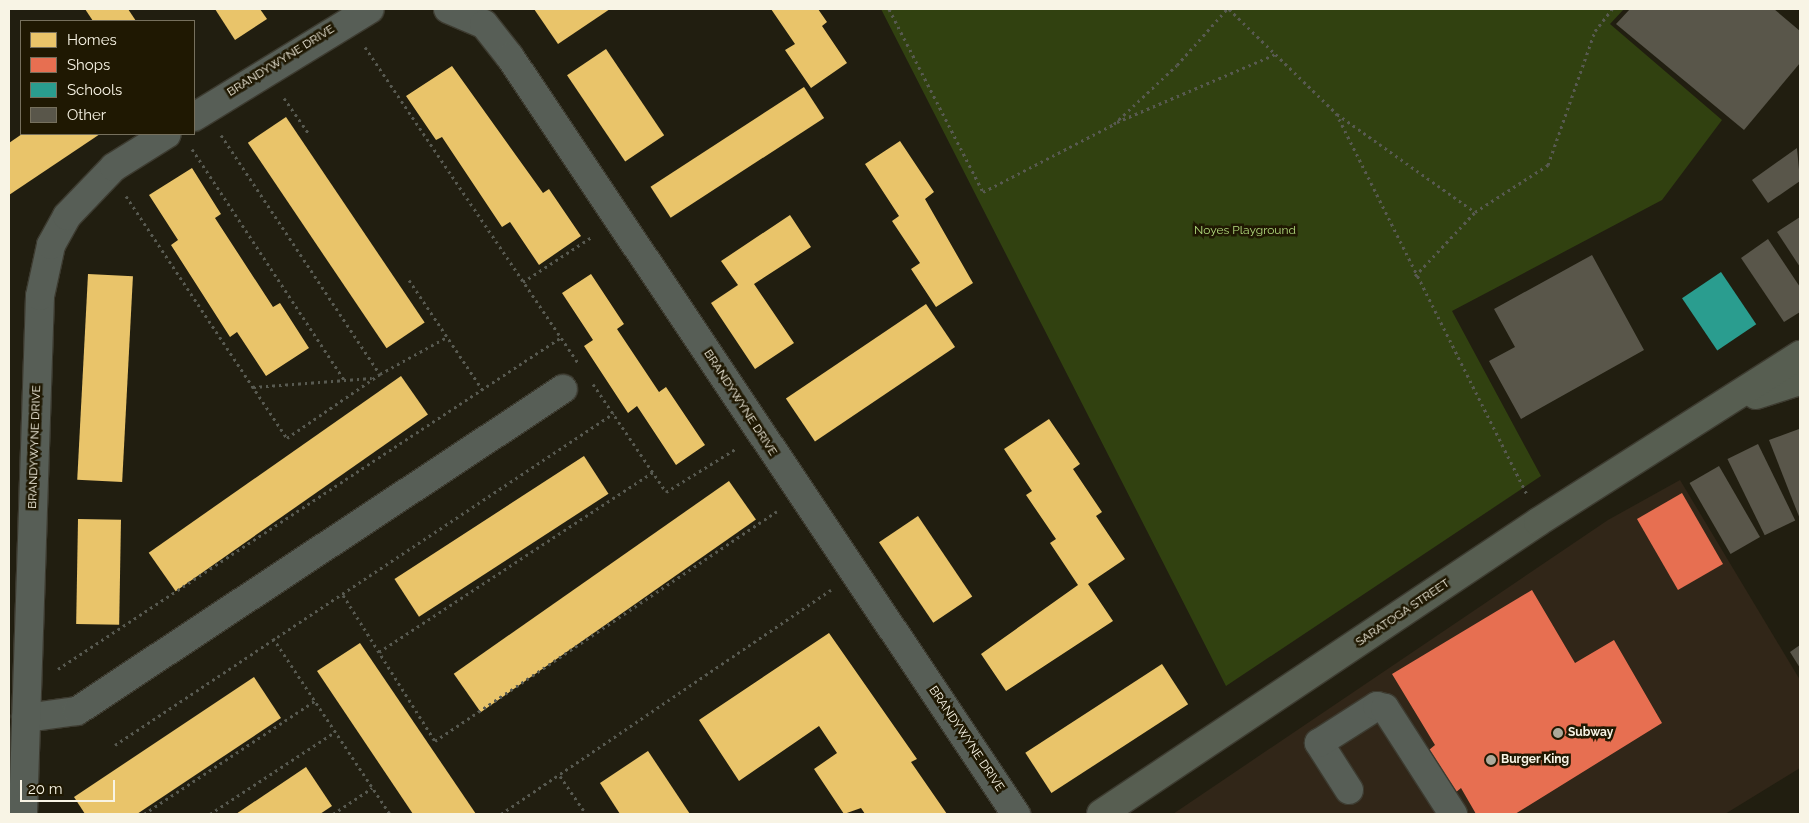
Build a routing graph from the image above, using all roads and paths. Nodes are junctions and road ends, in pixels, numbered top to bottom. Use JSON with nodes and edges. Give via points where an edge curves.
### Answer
{"nodes":[{"id":1,"x":370,"y":9,"type":"edge"},
{"id":2,"x":448,"y":9,"type":"edge"},
{"id":3,"x":889,"y":9,"type":"edge"},
{"id":4,"x":1228,"y":9,"type":"edge"},
{"id":5,"x":1612,"y":9,"type":"edge"},
{"id":6,"x":359,"y":38,"type":"dead end"},
{"id":7,"x":1276,"y":54,"type":"junction"},
{"id":8,"x":278,"y":89,"type":"dead end"},
{"id":9,"x":1336,"y":114,"type":"junction"},
{"id":10,"x":205,"y":122,"type":"edge"},
{"id":11,"x":1114,"y":124,"type":"junction"},
{"id":12,"x":309,"y":134,"type":"dead end"},
{"id":13,"x":166,"y":135,"type":"edge"},
{"id":14,"x":191,"y":146,"type":"dead end"},
{"id":15,"x":122,"y":190,"type":"dead end"},
{"id":16,"x":1476,"y":212,"type":"junction"},
{"id":17,"x":597,"y":234,"type":"dead end"},
{"id":18,"x":1415,"y":276,"type":"junction"},
{"id":19,"x":409,"y":280,"type":"dead end"},
{"id":20,"x":523,"y":282,"type":"junction"},
{"id":21,"x":446,"y":337,"type":"junction"},
{"id":22,"x":560,"y":338,"type":"junction"},
{"id":23,"x":1800,"y":355,"type":"edge"},
{"id":24,"x":582,"y":368,"type":"dead end"},
{"id":25,"x":380,"y":374,"type":"junction"},
{"id":26,"x":587,"y":376,"type":"dead end"},
{"id":27,"x":373,"y":378,"type":"junction"},
{"id":28,"x":345,"y":380,"type":"junction"},
{"id":29,"x":1800,"y":381,"type":"edge"},
{"id":30,"x":253,"y":387,"type":"junction"},
{"id":31,"x":482,"y":389,"type":"junction"},
{"id":32,"x":563,"y":389,"type":"dead end"},
{"id":33,"x":614,"y":414,"type":"junction"},
{"id":34,"x":1705,"y":415,"type":"junction"},
{"id":35,"x":739,"y":446,"type":"dead end"},
{"id":36,"x":653,"y":472,"type":"junction"},
{"id":37,"x":1529,"y":498,"type":"dead end"},
{"id":38,"x":780,"y":510,"type":"dead end"},
{"id":39,"x":834,"y":588,"type":"dead end"},
{"id":40,"x":342,"y":595,"type":"junction"},
{"id":41,"x":273,"y":638,"type":"junction"},
{"id":42,"x":379,"y":652,"type":"junction"},
{"id":43,"x":53,"y":672,"type":"dead end"},
{"id":44,"x":314,"y":701,"type":"junction"},
{"id":45,"x":26,"y":718,"type":"junction"},
{"id":46,"x":335,"y":732,"type":"junction"},
{"id":47,"x":115,"y":745,"type":"dead end"},
{"id":48,"x":17,"y":753,"type":"edge"},
{"id":49,"x":560,"y":776,"type":"junction"},
{"id":50,"x":372,"y":788,"type":"junction"},
{"id":51,"x":1350,"y":790,"type":"dead end"},
{"id":52,"x":23,"y":814,"type":"edge"},
{"id":53,"x":144,"y":814,"type":"edge"},
{"id":54,"x":210,"y":814,"type":"edge"},
{"id":55,"x":333,"y":814,"type":"edge"},
{"id":56,"x":390,"y":814,"type":"edge"},
{"id":57,"x":501,"y":814,"type":"edge"},
{"id":58,"x":586,"y":814,"type":"edge"},
{"id":59,"x":1016,"y":814,"type":"edge"},
{"id":60,"x":1102,"y":814,"type":"edge"},
{"id":61,"x":1453,"y":814,"type":"edge"}],
"edges":[{"from":1,"to":10,"type":"street","name":"BRANDYWYNE DRIVE","via":[[304,45]]},
{"from":2,"to":59,"type":"street","name":"BRANDYWYNE DRIVE","via":[[484,24],[515,65]]},
{"from":3,"to":11,"type":"path","via":[[984,192]]},
{"from":4,"to":7,"type":"path"},
{"from":4,"to":11,"type":"path","via":[[1177,65]]},
{"from":5,"to":16,"type":"path","via":[[1595,31],[1548,165]]},
{"from":6,"to":20,"type":"path"},
{"from":7,"to":9,"type":"path"},
{"from":7,"to":11,"type":"path"},
{"from":8,"to":12,"type":"path"},
{"from":9,"to":16,"type":"path"},
{"from":9,"to":18,"type":"path"},
{"from":10,"to":25,"type":"path"},
{"from":13,"to":45,"type":"street","name":"BRANDYWYNE DRIVE","via":[[94,184],[67,216],[51,245],[40,296]]},
{"from":14,"to":28,"type":"path"},
{"from":15,"to":30,"type":"path"},
{"from":16,"to":18,"type":"path"},
{"from":17,"to":20,"type":"path"},
{"from":18,"to":37,"type":"path"},
{"from":19,"to":21,"type":"path"},
{"from":20,"to":22,"type":"path"},
{"from":21,"to":25,"type":"path"},
{"from":21,"to":31,"type":"path"},
{"from":22,"to":24,"type":"path"},
{"from":22,"to":31,"type":"path"},
{"from":23,"to":34,"type":"main road","name":"SARATOGA STREET"},
{"from":25,"to":27,"type":"path"},
{"from":26,"to":33,"type":"path"},
{"from":27,"to":28,"type":"path"},
{"from":27,"to":30,"type":"path","via":[[286,438]]},
{"from":28,"to":30,"type":"path"},
{"from":29,"to":34,"type":"main road","name":"SARATOGA STREET"},
{"from":31,"to":43,"type":"path"},
{"from":32,"to":45,"type":"street","via":[[78,711]]},
{"from":33,"to":36,"type":"path"},
{"from":33,"to":40,"type":"path"},
{"from":34,"to":60,"type":"main road","name":"SARATOGA STREET"},
{"from":35,"to":36,"type":"path","via":[[666,492]]},
{"from":36,"to":42,"type":"path"},
{"from":38,"to":42,"type":"path","via":[[435,741]]},
{"from":39,"to":49,"type":"path"},
{"from":40,"to":41,"type":"path"},
{"from":40,"to":42,"type":"path"},
{"from":41,"to":44,"type":"path"},
{"from":41,"to":47,"type":"path"},
{"from":44,"to":46,"type":"path"},
{"from":44,"to":53,"type":"path"},
{"from":45,"to":48,"type":"street","name":"BRANDYWYNE DRIVE"},
{"from":46,"to":50,"type":"path"},
{"from":46,"to":54,"type":"path"},
{"from":48,"to":52,"type":"street","name":"BRANDYWYNE DRIVE"},
{"from":49,"to":57,"type":"path"},
{"from":49,"to":58,"type":"path"},
{"from":50,"to":55,"type":"path"},
{"from":50,"to":56,"type":"path"},
{"from":51,"to":61,"type":"street","via":[[1319,743],[1377,706],[1385,708]]}]}
